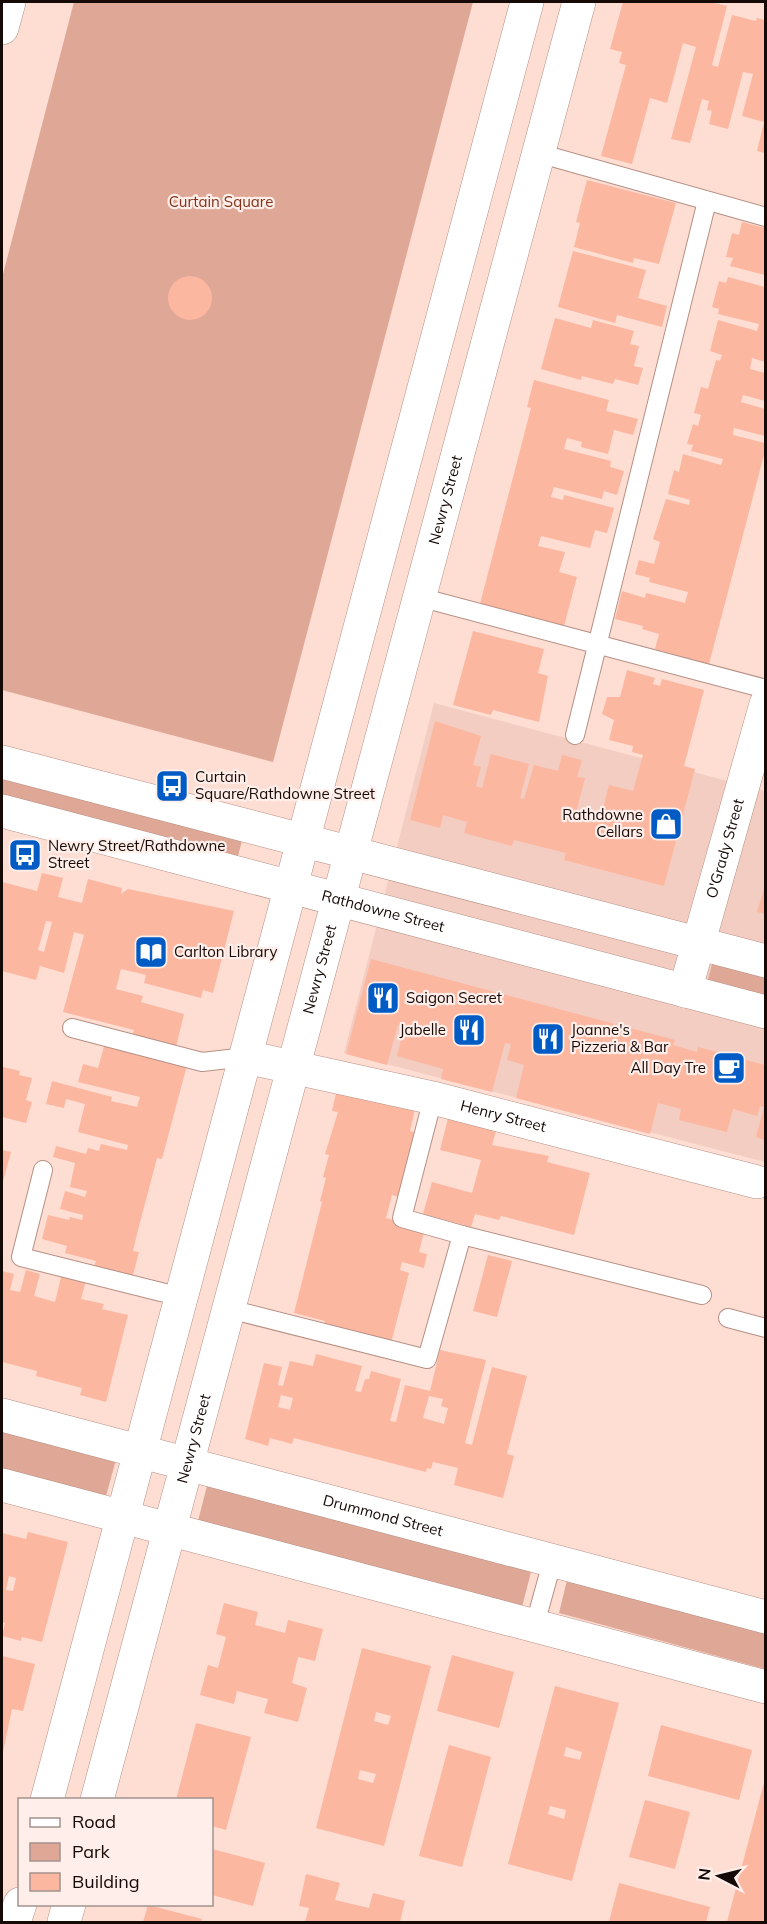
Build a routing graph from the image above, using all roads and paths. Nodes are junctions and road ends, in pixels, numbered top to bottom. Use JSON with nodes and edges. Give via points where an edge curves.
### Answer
{"nodes":[{"id":1,"x":9,"y":2,"type":"edge"},
{"id":2,"x":527,"y":2,"type":"edge"},
{"id":3,"x":579,"y":2,"type":"edge"},
{"id":4,"x":2,"y":28,"type":"edge"},
{"id":5,"x":538,"y":153,"type":"junction"},
{"id":6,"x":707,"y":201,"type":"junction"},
{"id":7,"x":765,"y":217,"type":"edge"},
{"id":8,"x":419,"y":597,"type":"junction"},
{"id":9,"x":596,"y":646,"type":"junction"},
{"id":10,"x":765,"y":689,"type":"edge"},
{"id":11,"x":765,"y":704,"type":"edge"},
{"id":12,"x":575,"y":735,"type":"dead end"},
{"id":13,"x":2,"y":762,"type":"edge"},
{"id":14,"x":2,"y":811,"type":"edge"},
{"id":15,"x":303,"y":842,"type":"junction"},
{"id":16,"x":351,"y":854,"type":"junction"},
{"id":17,"x":290,"y":888,"type":"junction"},
{"id":18,"x":338,"y":900,"type":"junction"},
{"id":19,"x":697,"y":944,"type":"junction"},
{"id":20,"x":765,"y":962,"type":"edge"},
{"id":21,"x":685,"y":991,"type":"junction"},
{"id":22,"x":765,"y":1012,"type":"edge"},
{"id":23,"x":72,"y":1029,"type":"dead end"},
{"id":24,"x":246,"y":1057,"type":"junction"},
{"id":25,"x":294,"y":1067,"type":"junction"},
{"id":26,"x":433,"y":1098,"type":"junction"},
{"id":27,"x":43,"y":1170,"type":"dead end"},
{"id":28,"x":758,"y":1182,"type":"dead end"},
{"id":29,"x":462,"y":1235,"type":"junction"},
{"id":30,"x":702,"y":1295,"type":"dead end"},
{"id":31,"x":181,"y":1297,"type":"junction"},
{"id":32,"x":229,"y":1309,"type":"junction"},
{"id":33,"x":728,"y":1317,"type":"dead end"},
{"id":34,"x":765,"y":1328,"type":"edge"},
{"id":35,"x":2,"y":1415,"type":"edge"},
{"id":36,"x":140,"y":1452,"type":"junction"},
{"id":37,"x":187,"y":1464,"type":"junction"},
{"id":38,"x":2,"y":1485,"type":"edge"},
{"id":39,"x":123,"y":1517,"type":"junction"},
{"id":40,"x":170,"y":1529,"type":"junction"},
{"id":41,"x":553,"y":1559,"type":"junction"},
{"id":42,"x":765,"y":1617,"type":"edge"},
{"id":43,"x":535,"y":1624,"type":"junction"},
{"id":44,"x":765,"y":1687,"type":"edge"},
{"id":45,"x":48,"y":1798,"type":"edge"},
{"id":46,"x":98,"y":1798,"type":"edge"},
{"id":47,"x":19,"y":1906,"type":"edge"},
{"id":48,"x":69,"y":1906,"type":"edge"},
{"id":49,"x":14,"y":1923,"type":"edge"},
{"id":50,"x":64,"y":1923,"type":"edge"}],
"edges":[{"from":1,"to":4,"type":"street"},
{"from":2,"to":15,"type":"street"},
{"from":3,"to":5,"type":"street","name":"Newry Street"},
{"from":5,"to":6,"type":"lane"},
{"from":5,"to":8,"type":"street","name":"Newry Street"},
{"from":6,"to":7,"type":"lane"},
{"from":6,"to":9,"type":"lane"},
{"from":8,"to":9,"type":"lane"},
{"from":8,"to":16,"type":"street","name":"Newry Street"},
{"from":9,"to":10,"type":"lane"},
{"from":9,"to":12,"type":"lane"},
{"from":11,"to":19,"type":"street","name":"O'Grady Street"},
{"from":13,"to":15,"type":"street"},
{"from":14,"to":17,"type":"street","name":"Rathdowne Street"},
{"from":15,"to":16,"type":"street"},
{"from":15,"to":17,"type":"street"},
{"from":16,"to":18,"type":"street","name":"Newry Street"},
{"from":16,"to":19,"type":"street"},
{"from":17,"to":18,"type":"street","name":"Rathdowne Street"},
{"from":17,"to":24,"type":"street"},
{"from":18,"to":21,"type":"street","name":"Rathdowne Street"},
{"from":18,"to":25,"type":"street","name":"Newry Street"},
{"from":19,"to":20,"type":"street"},
{"from":19,"to":21,"type":"street","name":"O'Grady Street"},
{"from":21,"to":22,"type":"street","name":"Rathdowne Street"},
{"from":23,"to":24,"type":"lane","via":[[202,1062]]},
{"from":24,"to":25,"type":"street","name":"Henry Street"},
{"from":24,"to":31,"type":"street"},
{"from":25,"to":26,"type":"street","name":"Henry Street"},
{"from":25,"to":32,"type":"street","name":"Newry Street"},
{"from":26,"to":28,"type":"street","name":"Henry Street"},
{"from":26,"to":29,"type":"lane","via":[[402,1218]]},
{"from":27,"to":31,"type":"lane","via":[[21,1257]]},
{"from":29,"to":30,"type":"lane"},
{"from":29,"to":32,"type":"lane","via":[[427,1359]]},
{"from":31,"to":36,"type":"street"},
{"from":32,"to":37,"type":"street","name":"Newry Street"},
{"from":33,"to":34,"type":"lane"},
{"from":35,"to":36,"type":"street","name":"Drummond Street"},
{"from":36,"to":37,"type":"street","name":"Drummond Street"},
{"from":36,"to":39,"type":"street"},
{"from":37,"to":40,"type":"street","name":"Newry Street"},
{"from":37,"to":41,"type":"street","name":"Drummond Street"},
{"from":38,"to":39,"type":"street"},
{"from":39,"to":40,"type":"street"},
{"from":39,"to":45,"type":"street"},
{"from":40,"to":43,"type":"street"},
{"from":40,"to":46,"type":"street","name":"Newry Street"},
{"from":41,"to":42,"type":"street","name":"Drummond Street"},
{"from":41,"to":43,"type":"lane"},
{"from":43,"to":44,"type":"street"},
{"from":47,"to":49,"type":"street"},
{"from":48,"to":50,"type":"street"}]}
